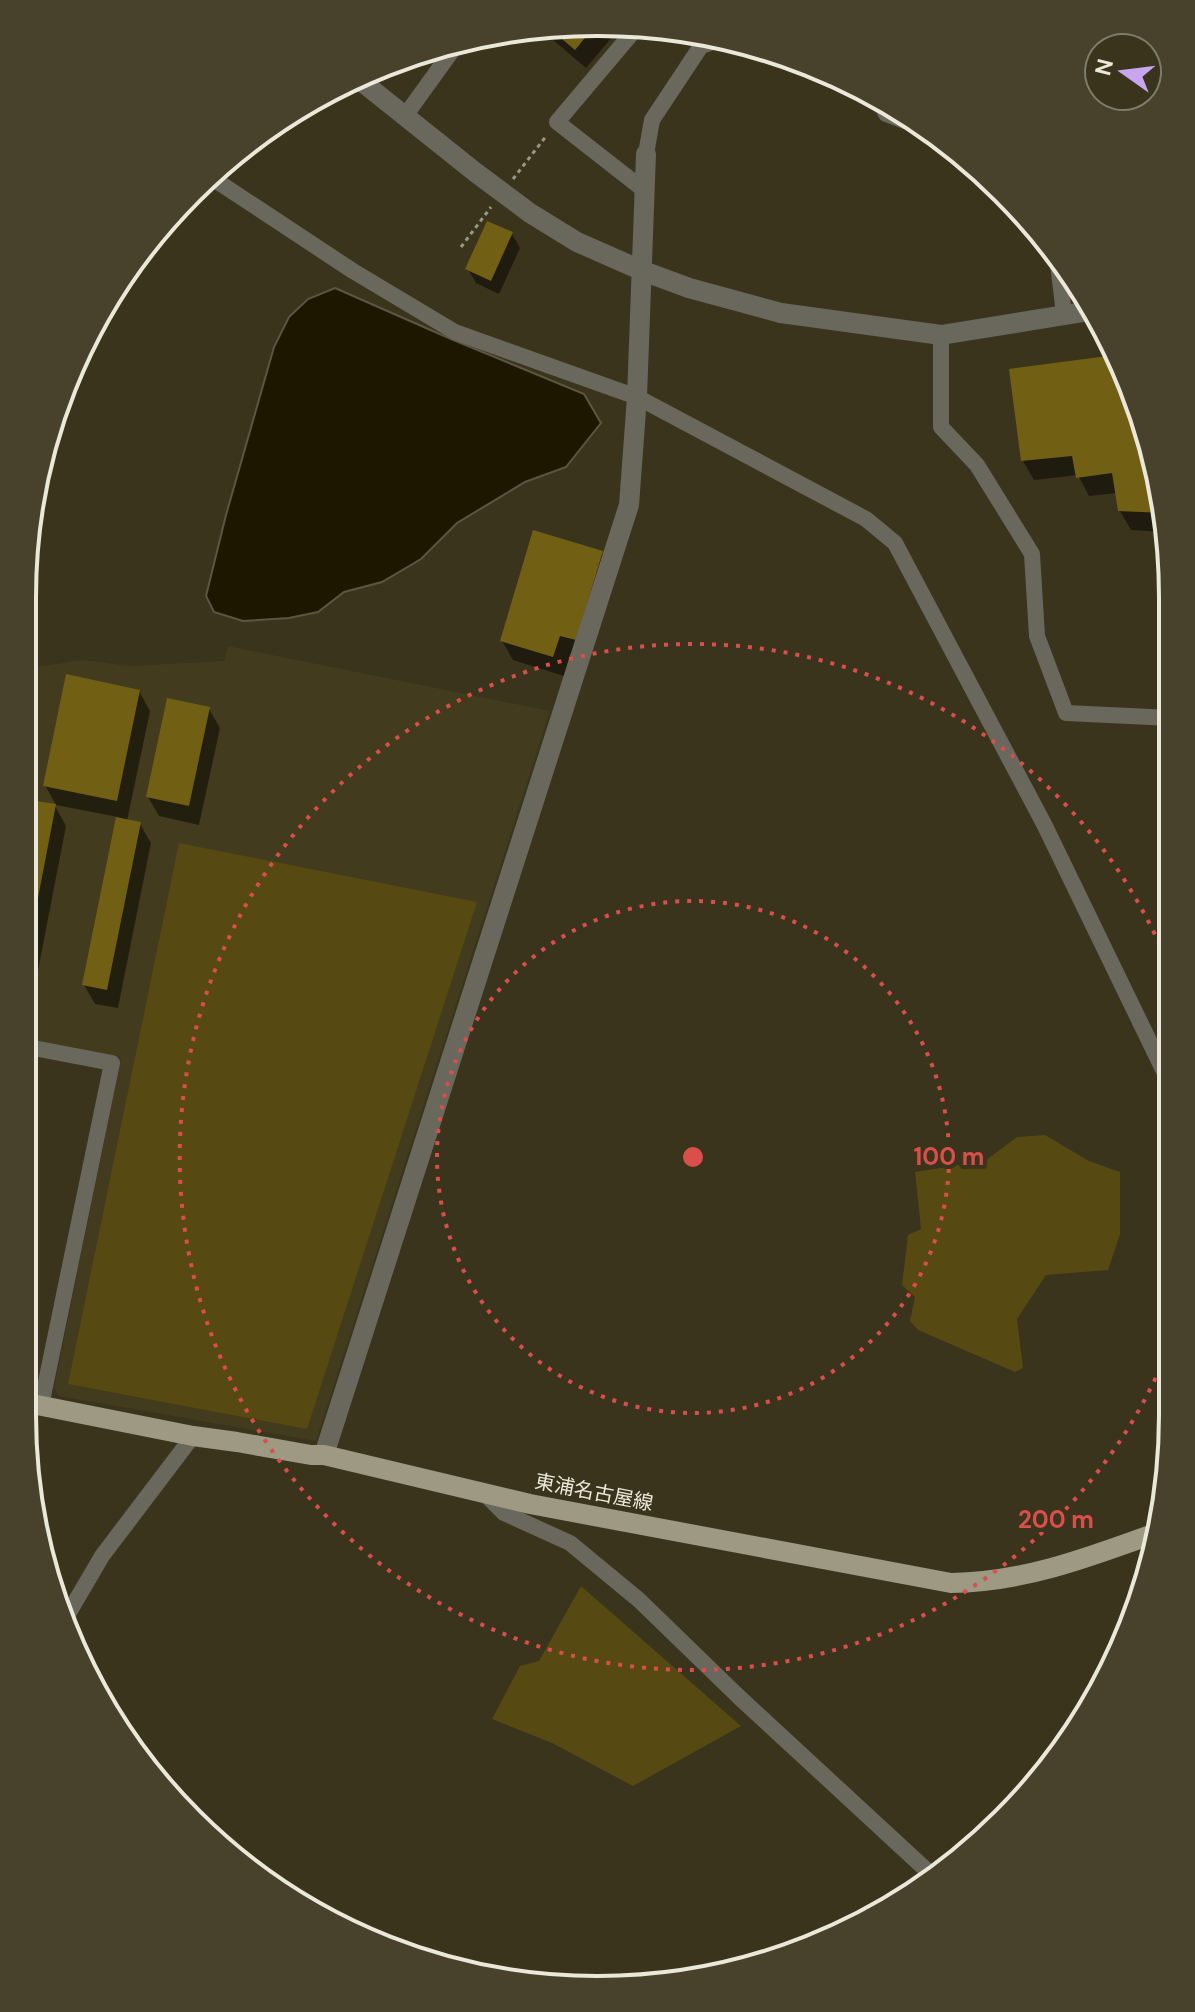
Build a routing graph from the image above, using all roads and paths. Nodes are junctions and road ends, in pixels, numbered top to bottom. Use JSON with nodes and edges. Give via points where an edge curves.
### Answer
{"nodes":[{"id":1,"x":629,"y":37,"type":"edge"},
{"id":2,"x":701,"y":46,"type":"edge"},
{"id":3,"x":448,"y":56,"type":"edge"},
{"id":4,"x":367,"y":86,"type":"edge"},
{"id":5,"x":405,"y":116,"type":"junction"},
{"id":6,"x":646,"y":154,"type":"joint"},
{"id":7,"x":219,"y":183,"type":"edge"},
{"id":8,"x":644,"y":190,"type":"junction"},
{"id":9,"x":643,"y":271,"type":"junction"},
{"id":10,"x":1061,"y":282,"type":"edge"},
{"id":11,"x":1081,"y":312,"type":"edge"},
{"id":12,"x":1064,"y":314,"type":"junction"},
{"id":13,"x":941,"y":335,"type":"junction"},
{"id":14,"x":637,"y":397,"type":"junction"},
{"id":15,"x":1159,"y":717,"type":"edge"},
{"id":16,"x":36,"y":1048,"type":"edge"},
{"id":17,"x":1159,"y":1061,"type":"edge"},
{"id":18,"x":36,"y":1387,"type":"edge"},
{"id":19,"x":36,"y":1405,"type":"edge"},
{"id":20,"x":193,"y":1436,"type":"junction"},
{"id":21,"x":324,"y":1455,"type":"junction"},
{"id":22,"x":485,"y":1494,"type":"junction"},
{"id":23,"x":1145,"y":1537,"type":"edge"},
{"id":24,"x":71,"y":1609,"type":"edge"},
{"id":25,"x":926,"y":1869,"type":"edge"}],
"edges":[{"from":1,"to":8,"type":"street","via":[[557,122]]},
{"from":2,"to":6,"type":"street","via":[[652,120]]},
{"from":3,"to":5,"type":"street"},
{"from":4,"to":5,"type":"street"},
{"from":5,"to":9,"type":"street","via":[[530,213],[577,242]]},
{"from":6,"to":8,"type":"street"},
{"from":7,"to":14,"type":"street","via":[[455,332]]},
{"from":8,"to":9,"type":"street"},
{"from":9,"to":13,"type":"street","via":[[781,313]]},
{"from":9,"to":14,"type":"street"},
{"from":10,"to":12,"type":"street"},
{"from":11,"to":12,"type":"street"},
{"from":12,"to":13,"type":"street"},
{"from":13,"to":15,"type":"street","via":[[941,427],[977,465],[1032,554],[1037,636],[1066,713]]},
{"from":14,"to":17,"type":"street","via":[[866,519],[895,543],[1044,824]]},
{"from":14,"to":21,"type":"street","via":[[629,505]]},
{"from":16,"to":18,"type":"street","via":[[112,1063]]},
{"from":19,"to":20,"type":"main road","name":"東浦名古屋線"},
{"from":20,"to":21,"type":"main road","name":"東浦名古屋線"},
{"from":20,"to":24,"type":"street","via":[[102,1556]]},
{"from":21,"to":22,"type":"main road","name":"東浦名古屋線"},
{"from":22,"to":23,"type":"main road","name":"東浦名古屋線","via":[[951,1583],[1031,1574]]},
{"from":22,"to":25,"type":"street","via":[[504,1513],[570,1543],[639,1600]]}]}
